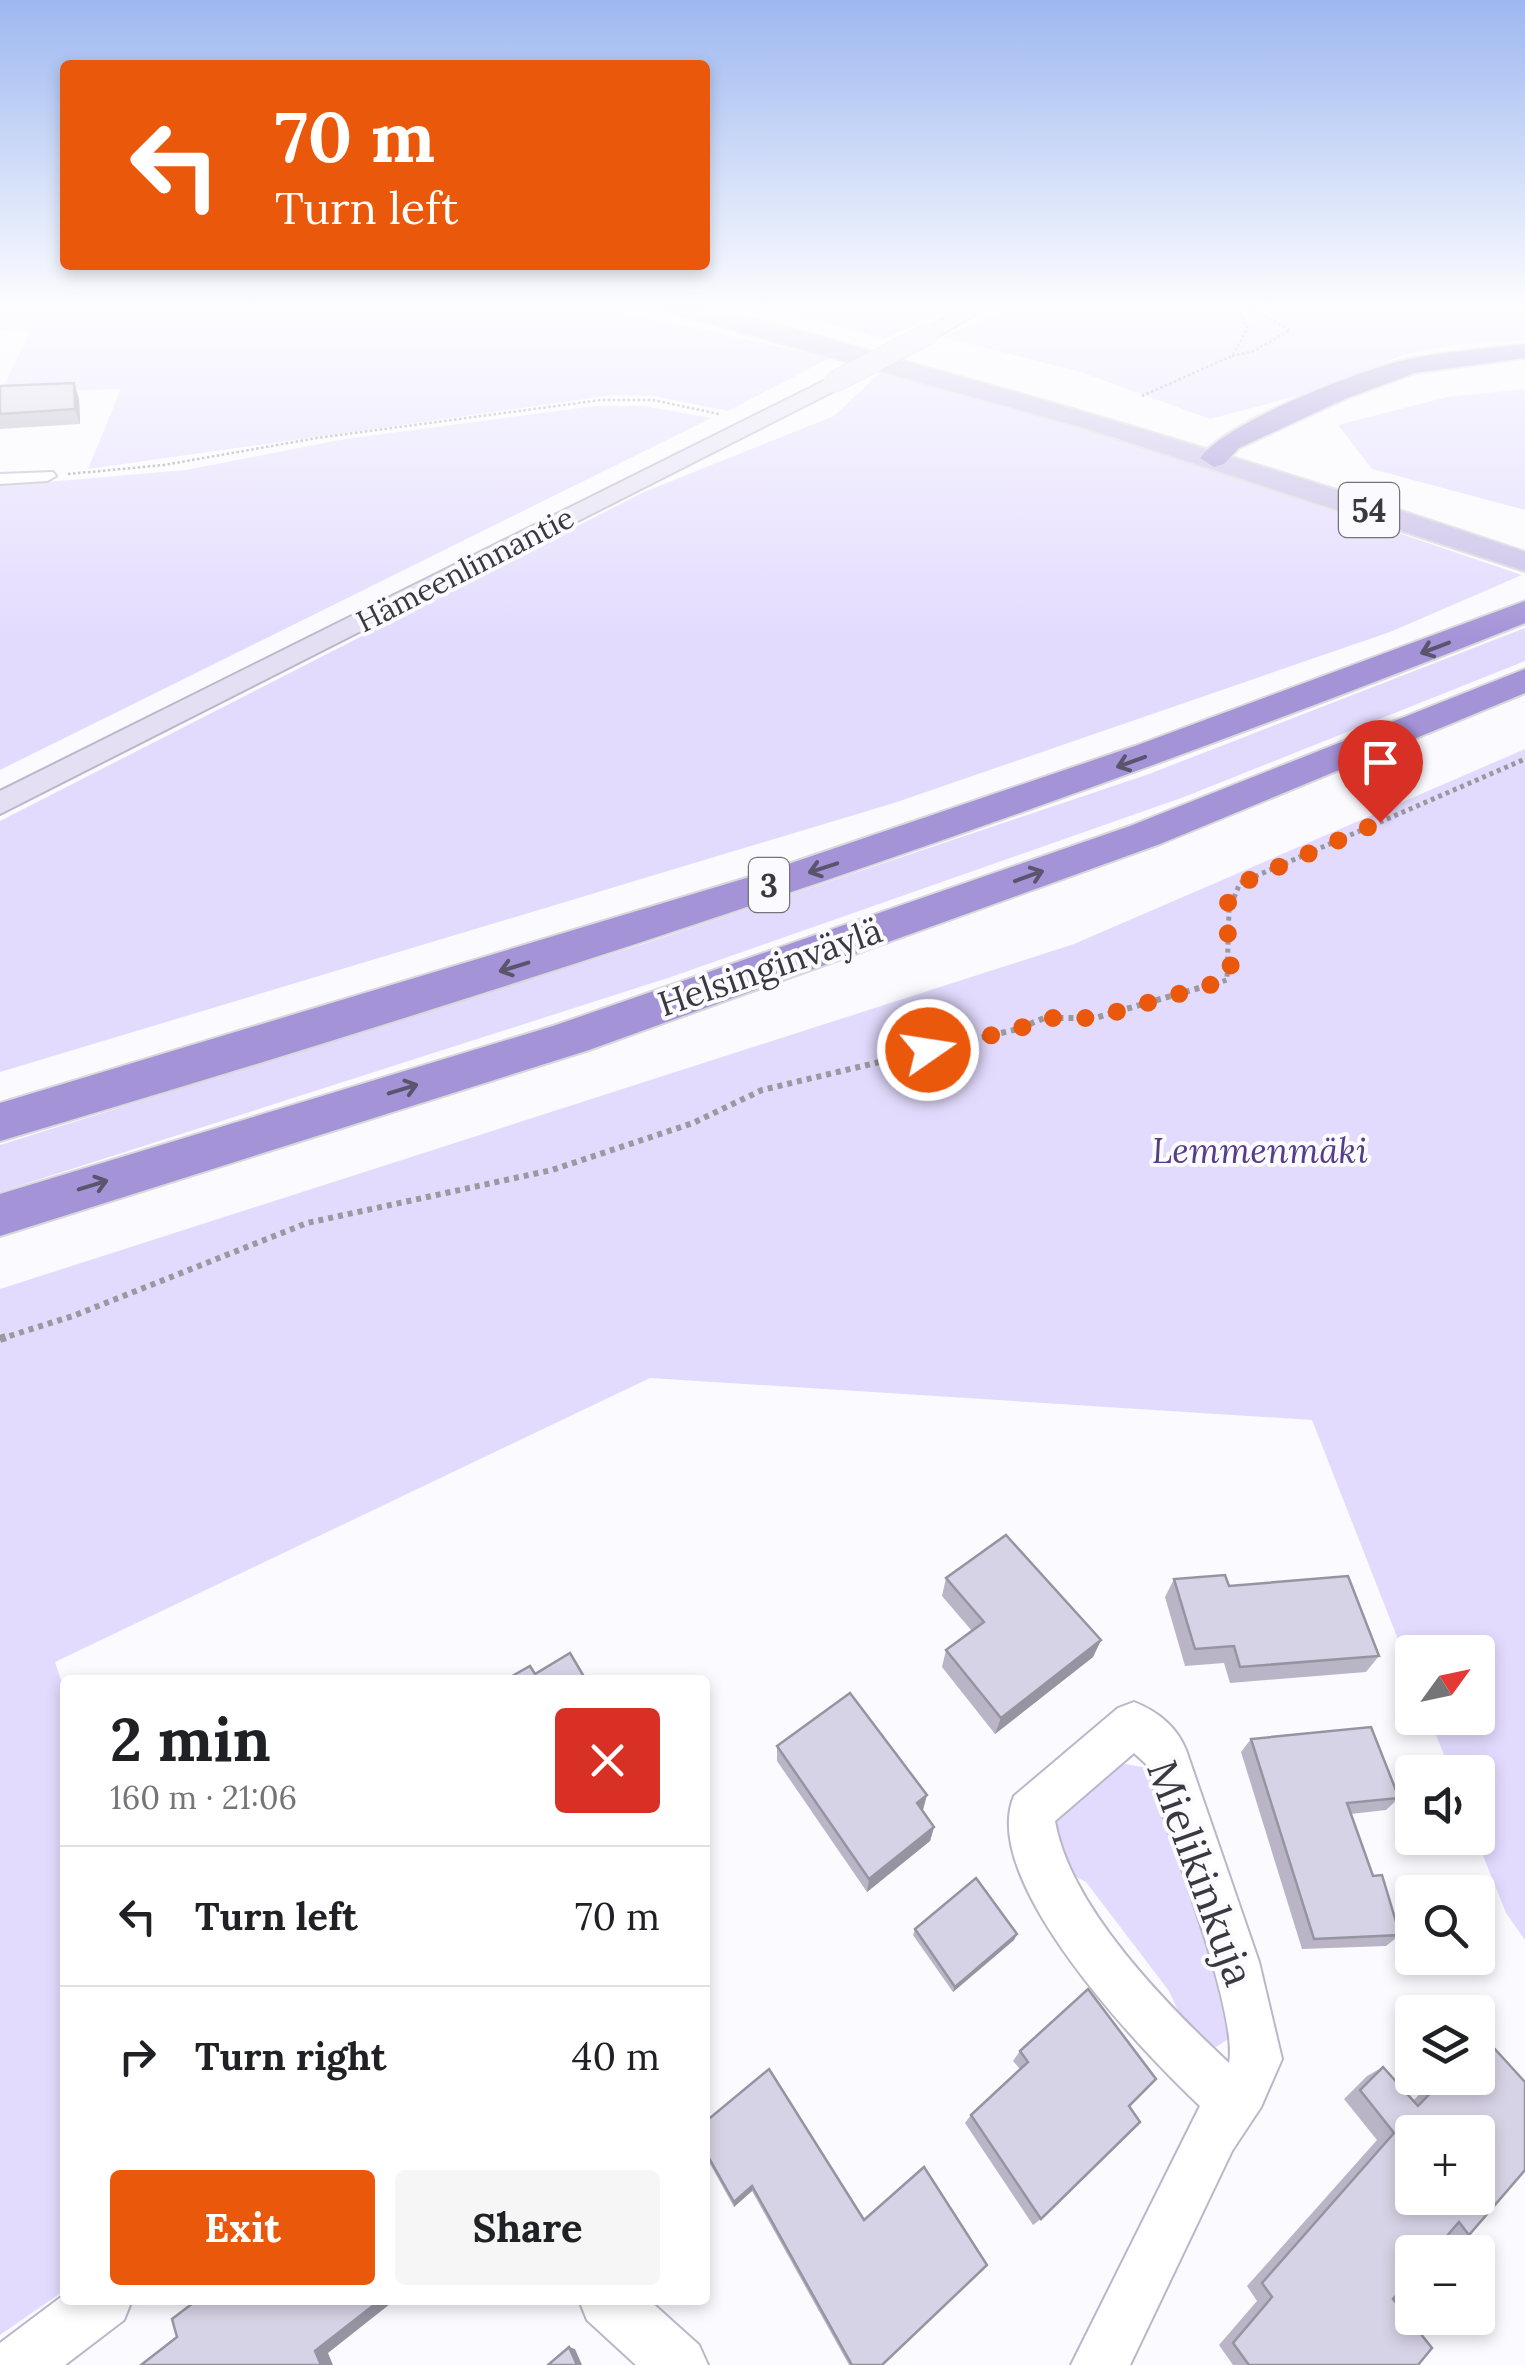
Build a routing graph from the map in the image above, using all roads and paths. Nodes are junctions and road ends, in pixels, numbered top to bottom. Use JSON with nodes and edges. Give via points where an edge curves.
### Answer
{"nodes":[{"id":1,"x":471,"y":417,"type":"edge"},
{"id":2,"x":734,"y":417,"type":"edge"},
{"id":3,"x":765,"y":417,"type":"edge"},
{"id":4,"x":1102,"y":417,"type":"edge"},
{"id":5,"x":1130,"y":417,"type":"edge"},
{"id":6,"x":1300,"y":417,"type":"edge"},
{"id":7,"x":1317,"y":417,"type":"edge"},
{"id":8,"x":756,"y":422,"type":"junction"},
{"id":9,"x":1232,"y":451,"type":"junction"},
{"id":10,"x":47,"y":476,"type":"joint"},
{"id":11,"x":0,"y":479,"type":"edge"},
{"id":12,"x":1525,"y":540,"type":"edge"},
{"id":13,"x":1525,"y":562,"type":"edge"},
{"id":14,"x":1525,"y":611,"type":"edge"},
{"id":15,"x":1525,"y":680,"type":"edge"},
{"id":16,"x":1525,"y":760,"type":"edge"},
{"id":17,"x":0,"y":804,"type":"edge"},
{"id":18,"x":0,"y":1122,"type":"edge"},
{"id":19,"x":0,"y":1214,"type":"edge"},
{"id":20,"x":0,"y":1339,"type":"edge"},
{"id":21,"x":1234,"y":2102,"type":"junction"},
{"id":22,"x":97,"y":2305,"type":"edge"},
{"id":23,"x":612,"y":2305,"type":"edge"},
{"id":24,"x":18,"y":2365,"type":"edge"},
{"id":25,"x":679,"y":2365,"type":"edge"},
{"id":26,"x":1100,"y":2365,"type":"edge"}],
"edges":[{"from":1,"to":10,"type":"path","via":[[164,466]]},
{"from":2,"to":8,"type":"path"},
{"from":3,"to":8,"type":"main road","name":"Hämeenlinnantie","bridge":true},
{"from":4,"to":9,"type":"main road","number":"54"},
{"from":5,"to":9,"type":"main road","number":"54"},
{"from":6,"to":9,"type":"highway"},
{"from":7,"to":9,"type":"highway"},
{"from":8,"to":17,"type":"main road","name":"Hämeenlinnantie"},
{"from":9,"to":12,"type":"main road","number":"54"},
{"from":9,"to":13,"type":"main road","number":"54"},
{"from":10,"to":11,"type":"street"},
{"from":14,"to":18,"type":"highway","number":"3","one_way":true,"via":[[1290,704],[881,849]]},
{"from":19,"to":15,"type":"highway","name":"Helsinginväylä","number":"3","one_way":true,"via":[[626,1018],[1145,834]]},
{"from":16,"to":20,"type":"path","via":[[1240,884],[1224,909],[1232,960],[1227,980],[1095,1018],[1044,1018],[762,1090],[694,1124],[552,1170],[306,1223]]},
{"from":21,"to":21,"type":"street","name":"Mielikinkuja","via":[[1258,2056],[1248,2005],[1164,1750],[1134,1724],[1030,1812],[1038,1859],[1068,1920],[1181,2053]]},
{"from":21,"to":26,"type":"street","name":"Mielikinkuja","via":[[1213,2132]]},
{"from":22,"to":24,"type":"street"},
{"from":23,"to":25,"type":"street"}]}
